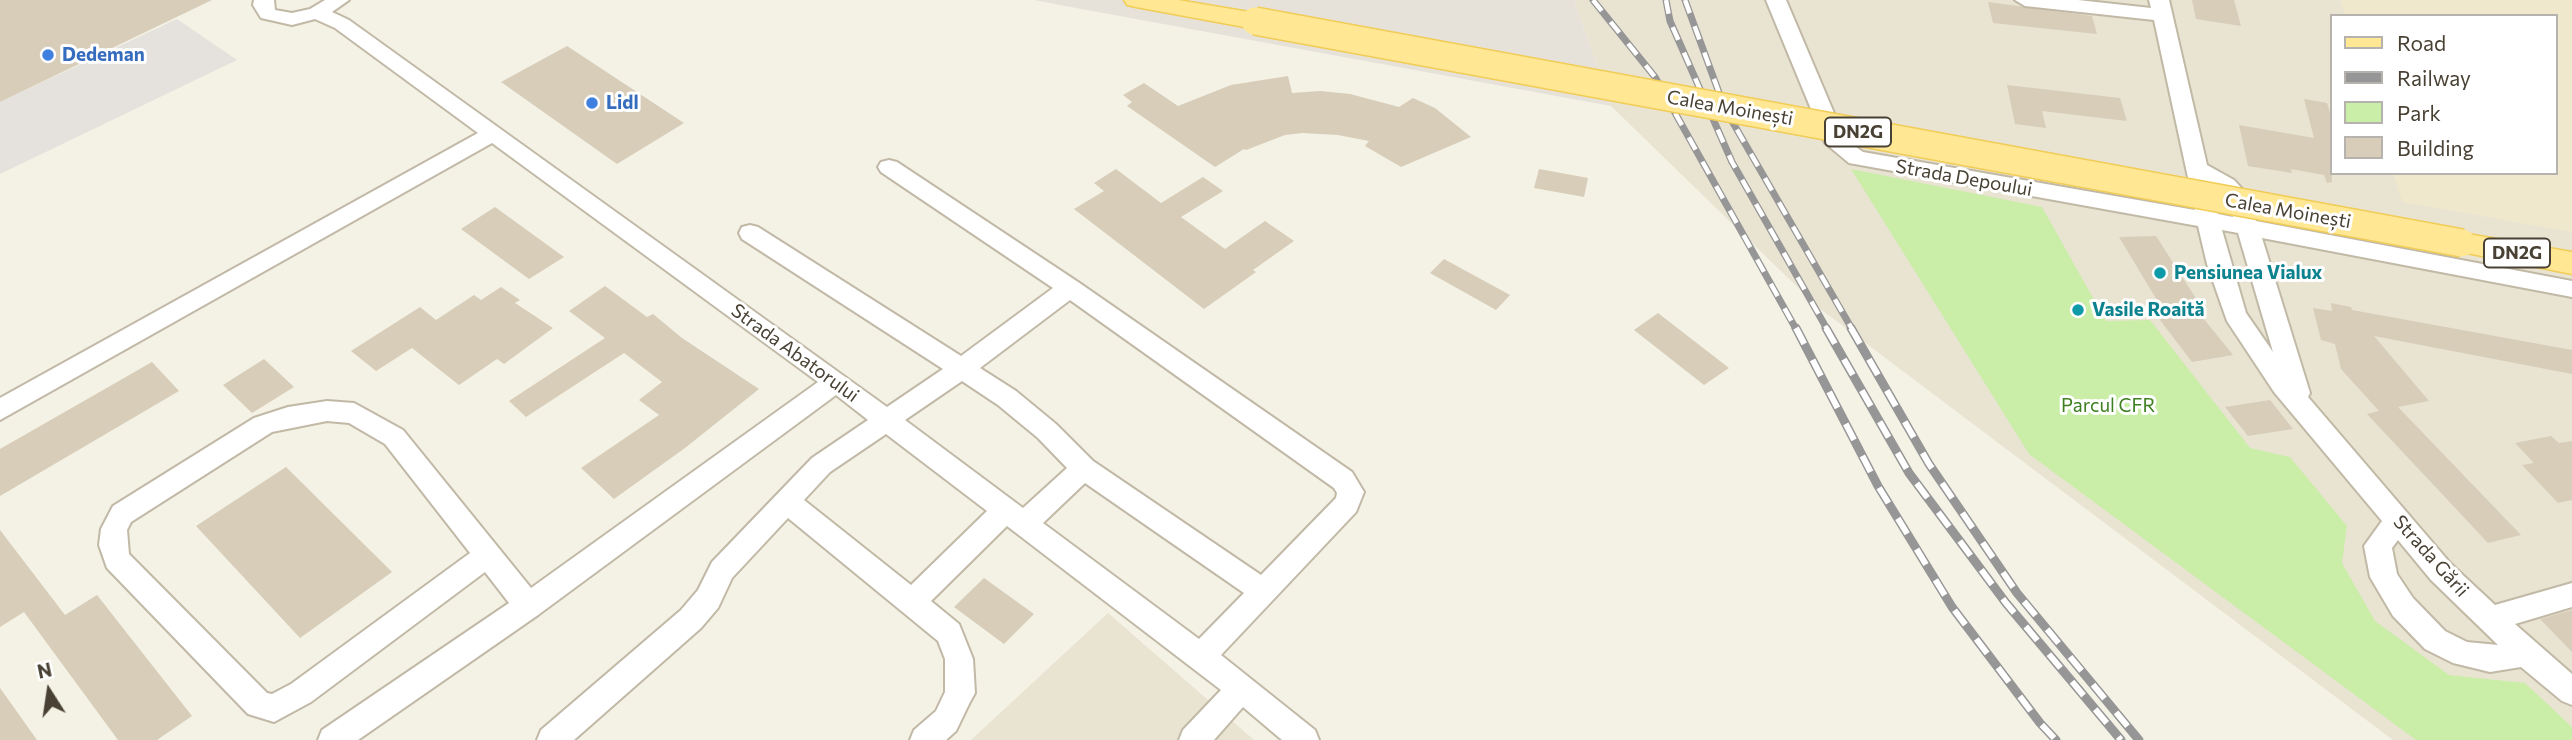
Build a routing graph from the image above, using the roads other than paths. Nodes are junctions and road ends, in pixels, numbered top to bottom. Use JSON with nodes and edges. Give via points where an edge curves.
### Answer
{"nodes":[{"id":1,"x":264,"y":0,"type":"edge"},
{"id":2,"x":1136,"y":0,"type":"edge"},
{"id":3,"x":1776,"y":0,"type":"edge"},
{"id":4,"x":2025,"y":0,"type":"edge"},
{"id":5,"x":2100,"y":4,"type":"edge"},
{"id":6,"x":2160,"y":7,"type":"edge"},
{"id":7,"x":333,"y":10,"type":"edge"},
{"id":8,"x":493,"y":133,"type":"junction"},
{"id":9,"x":2196,"y":164,"type":"junction"},
{"id":10,"x":889,"y":167,"type":"dead end"},
{"id":11,"x":2208,"y":220,"type":"junction"},
{"id":12,"x":2246,"y":228,"type":"junction"},
{"id":13,"x":750,"y":233,"type":"dead end"},
{"id":14,"x":2572,"y":263,"type":"edge"},
{"id":15,"x":1070,"y":288,"type":"junction"},
{"id":16,"x":2572,"y":289,"type":"edge"},
{"id":17,"x":964,"y":367,"type":"junction"},
{"id":18,"x":836,"y":382,"type":"junction"},
{"id":19,"x":2302,"y":407,"type":"junction"},
{"id":20,"x":0,"y":410,"type":"edge"},
{"id":21,"x":885,"y":421,"type":"junction"},
{"id":22,"x":1084,"y":468,"type":"junction"},
{"id":23,"x":786,"y":501,"type":"junction"},
{"id":24,"x":1015,"y":517,"type":"junction"},
{"id":25,"x":2400,"y":523,"type":"junction"},
{"id":26,"x":488,"y":555,"type":"junction"},
{"id":27,"x":1264,"y":592,"type":"junction"},
{"id":28,"x":2572,"y":595,"type":"edge"},
{"id":29,"x":912,"y":602,"type":"junction"},
{"id":30,"x":528,"y":606,"type":"junction"},
{"id":31,"x":2491,"y":619,"type":"junction"},
{"id":32,"x":2526,"y":653,"type":"junction"},
{"id":33,"x":1201,"y":657,"type":"junction"},
{"id":34,"x":1242,"y":688,"type":"junction"},
{"id":35,"x":2572,"y":692,"type":"edge"},
{"id":36,"x":332,"y":740,"type":"edge"},
{"id":37,"x":552,"y":740,"type":"edge"},
{"id":38,"x":926,"y":740,"type":"edge"},
{"id":39,"x":1194,"y":740,"type":"edge"},
{"id":40,"x":1304,"y":740,"type":"edge"}],
"edges":[{"from":1,"to":7,"type":"street","via":[[264,10],[274,17],[292,19]]},
{"from":2,"to":14,"type":"main road","name":"Calea Moinești","number":"DN2G","bridge":true},
{"from":3,"to":11,"type":"street","name":"Strada Depoului","via":[[1836,143],[1857,158]]},
{"from":4,"to":5,"type":"street"},
{"from":5,"to":6,"type":"street"},
{"from":6,"to":9,"type":"street"},
{"from":7,"to":8,"type":"street","name":"Strada Abatorului"},
{"from":8,"to":18,"type":"street","name":"Strada Abatorului"},
{"from":8,"to":20,"type":"street"},
{"from":9,"to":11,"type":"street","name":"Strada Gării"},
{"from":9,"to":12,"type":"street","name":"Strada Gării","via":[[2238,198]]},
{"from":10,"to":15,"type":"street"},
{"from":11,"to":12,"type":"street","name":"Strada Depoului"},
{"from":11,"to":19,"type":"street","name":"Strada Gării","via":[[2235,315]]},
{"from":12,"to":16,"type":"street","name":"Strada Depoului"},
{"from":12,"to":19,"type":"street","name":"Strada Gării"},
{"from":13,"to":17,"type":"street"},
{"from":15,"to":17,"type":"street"},
{"from":15,"to":27,"type":"street","via":[[1343,480],[1351,492],[1347,503]]},
{"from":17,"to":21,"type":"street"},
{"from":17,"to":22,"type":"street","via":[[1047,431]]},
{"from":18,"to":21,"type":"street","name":"Strada Abatorului"},
{"from":18,"to":30,"type":"street"},
{"from":19,"to":25,"type":"street","name":"Strada Gării"},
{"from":21,"to":23,"type":"street","via":[[821,466]]},
{"from":21,"to":24,"type":"street","name":"Strada Abatorului"},
{"from":22,"to":24,"type":"street"},
{"from":22,"to":27,"type":"street"},
{"from":23,"to":29,"type":"street"},
{"from":23,"to":37,"type":"street","via":[[722,570],[691,619]]},
{"from":24,"to":29,"type":"street"},
{"from":24,"to":33,"type":"street","name":"Strada Abatorului"},
{"from":25,"to":31,"type":"street","name":"Strada Gării","via":[[2441,572]]},
{"from":25,"to":32,"type":"street","via":[[2378,546],[2384,577],[2403,607],[2435,639],[2463,653],[2490,659]]},
{"from":26,"to":26,"type":"street","via":[[394,437],[354,413],[327,411],[263,425],[122,514],[114,528],[113,545],[117,561],[258,704],[274,708],[301,694]]},
{"from":26,"to":30,"type":"street"},
{"from":27,"to":33,"type":"street"},
{"from":28,"to":31,"type":"street"},
{"from":29,"to":38,"type":"street","via":[[949,633],[959,659],[960,693],[946,721]]},
{"from":30,"to":36,"type":"street"},
{"from":31,"to":32,"type":"street","name":"Strada Gării"},
{"from":32,"to":35,"type":"street","name":"Strada Gării"},
{"from":33,"to":34,"type":"street","name":"Strada Abatorului"},
{"from":34,"to":39,"type":"street"},
{"from":34,"to":40,"type":"street","name":"Strada Abatorului"}]}
